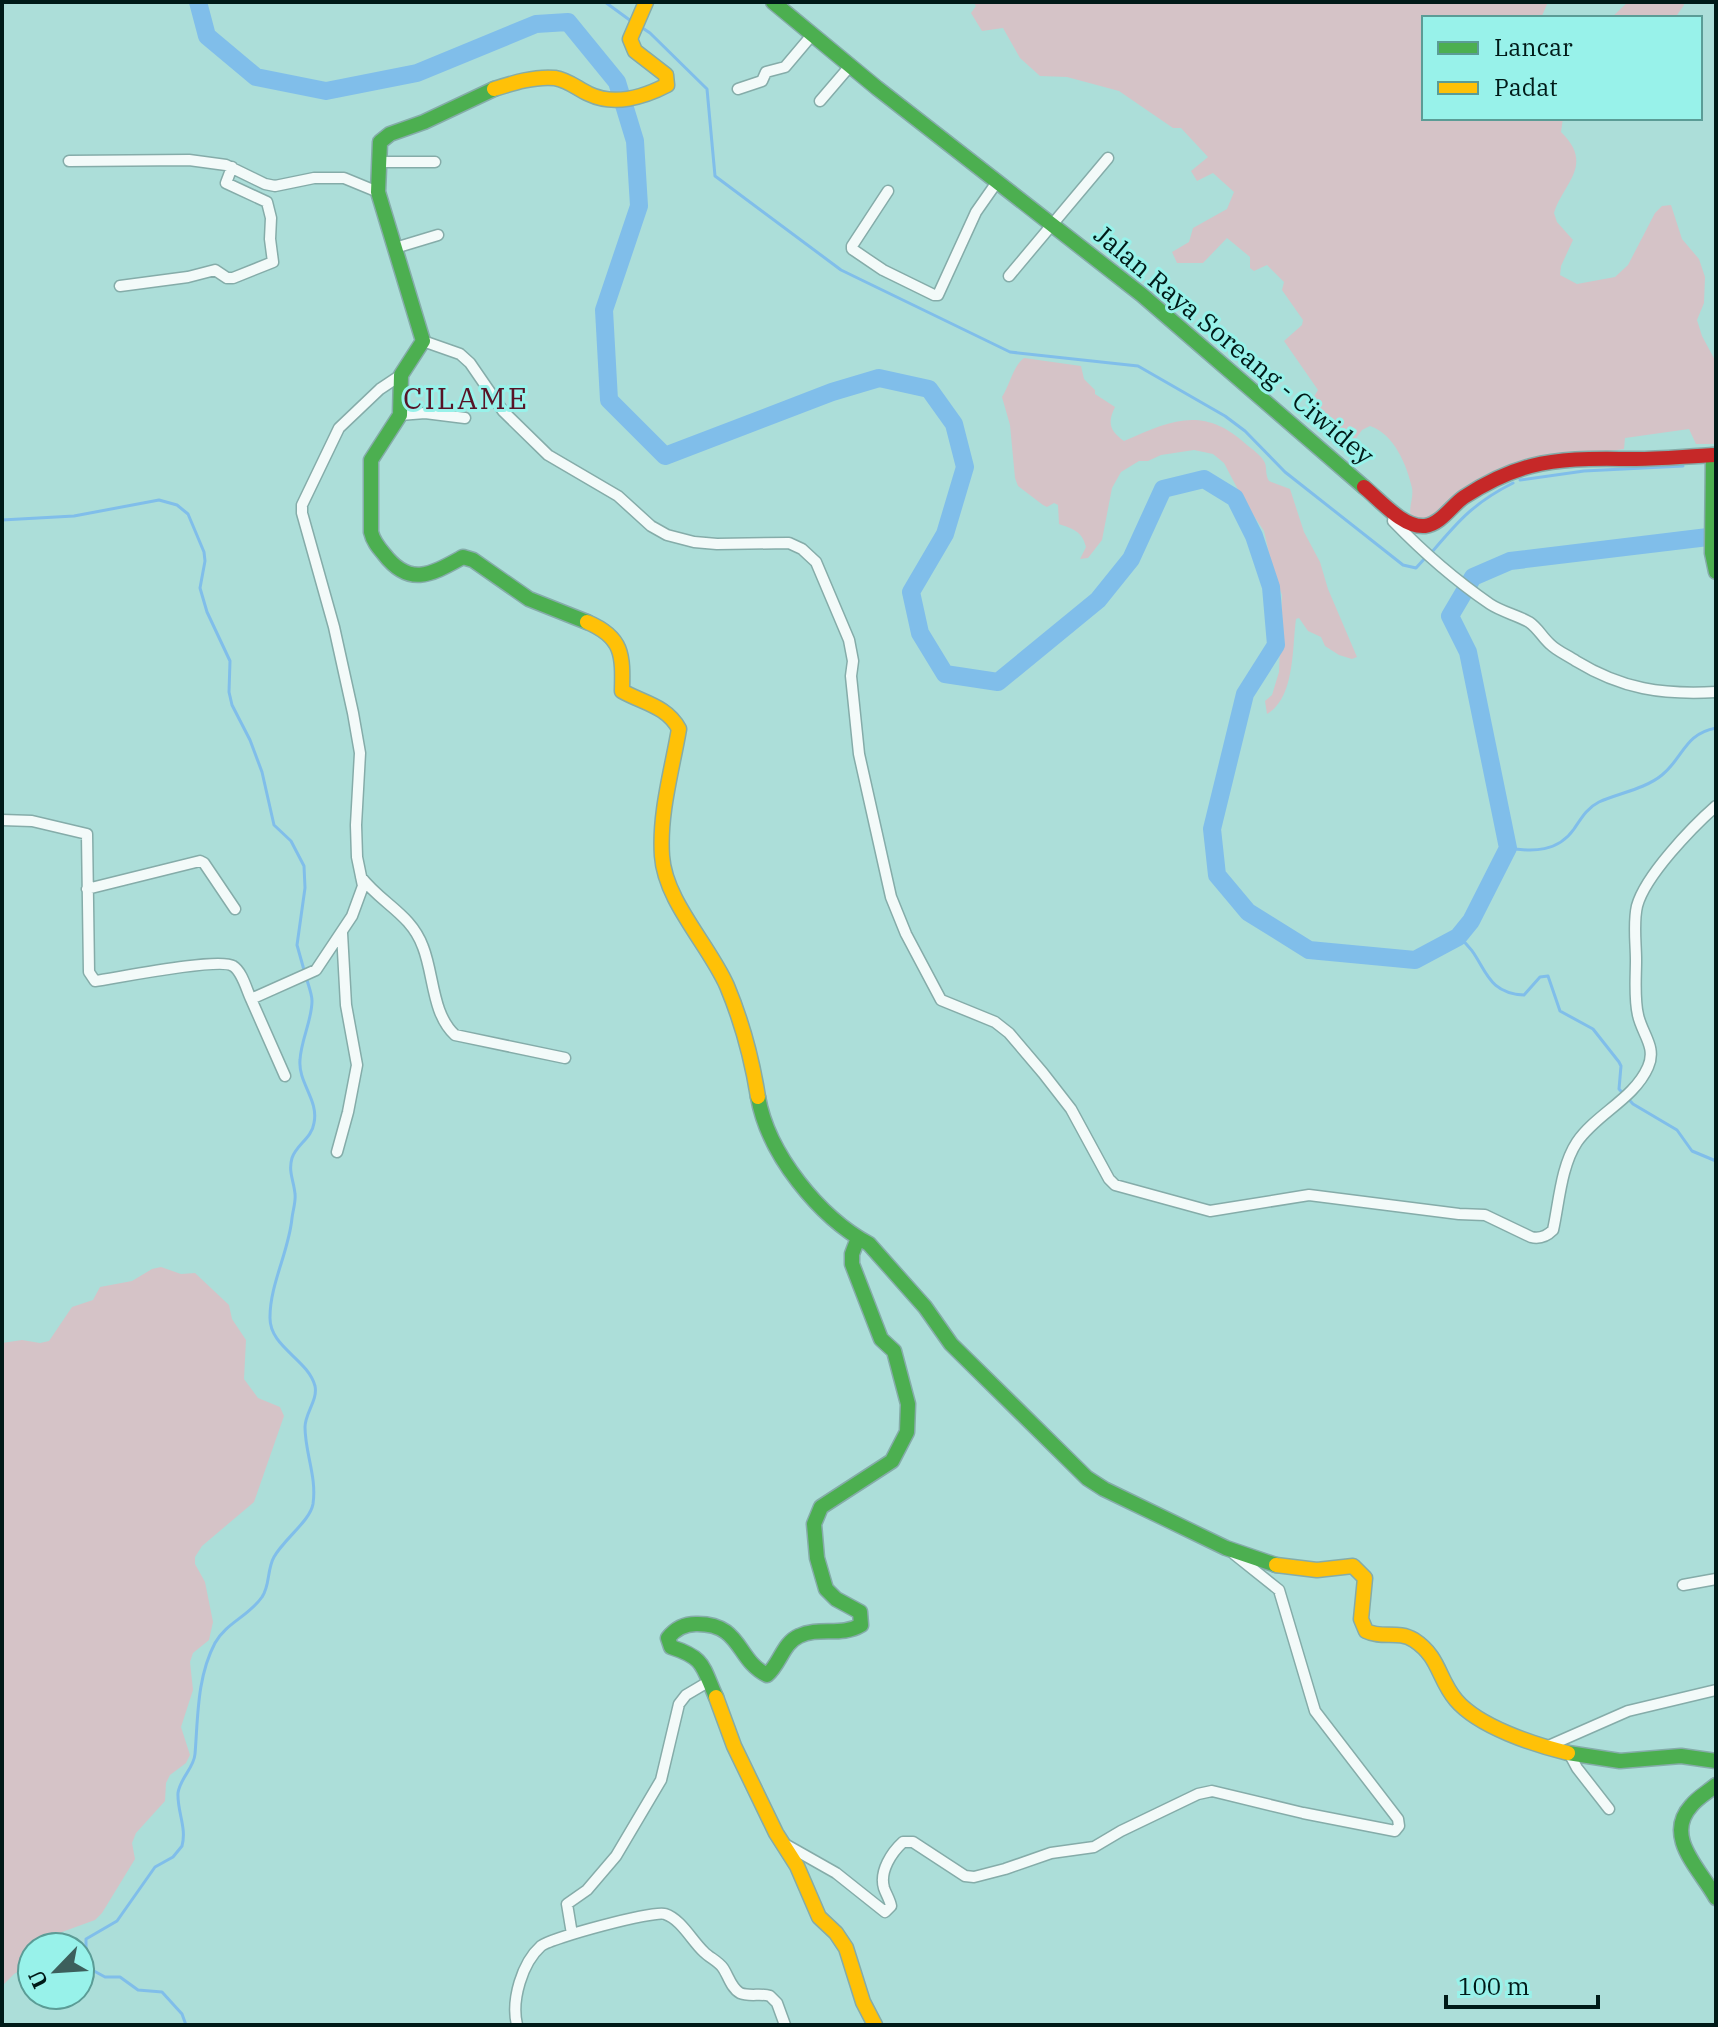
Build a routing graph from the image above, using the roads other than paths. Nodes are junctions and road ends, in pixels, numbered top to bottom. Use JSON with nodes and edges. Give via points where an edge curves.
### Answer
{"nodes":[{"id":1,"x":646,"y":2,"type":"edge"},
{"id":2,"x":774,"y":2,"type":"edge"},
{"id":3,"x":812,"y":35,"type":"junction"},
{"id":4,"x":850,"y":66,"type":"junction"},
{"id":5,"x":738,"y":89,"type":"dead end"},
{"id":6,"x":820,"y":101,"type":"dead end"},
{"id":7,"x":1108,"y":158,"type":"dead end"},
{"id":8,"x":69,"y":161,"type":"dead end"},
{"id":9,"x":378,"y":162,"type":"junction"},
{"id":10,"x":435,"y":162,"type":"dead end"},
{"id":11,"x":232,"y":167,"type":"junction"},
{"id":12,"x":997,"y":182,"type":"junction"},
{"id":13,"x":888,"y":191,"type":"dead end"},
{"id":14,"x":378,"y":192,"type":"junction"},
{"id":15,"x":1052,"y":224,"type":"junction"},
{"id":16,"x":438,"y":235,"type":"dead end"},
{"id":17,"x":395,"y":248,"type":"junction"},
{"id":18,"x":1009,"y":276,"type":"dead end"},
{"id":19,"x":120,"y":286,"type":"dead end"},
{"id":20,"x":423,"y":341,"type":"junction"},
{"id":21,"x":401,"y":375,"type":"junction"},
{"id":22,"x":400,"y":415,"type":"junction"},
{"id":23,"x":465,"y":418,"type":"dead end"},
{"id":24,"x":1714,"y":465,"type":"edge"},
{"id":25,"x":1395,"y":513,"type":"junction"},
{"id":26,"x":1716,"y":572,"type":"edge"},
{"id":27,"x":1716,"y":692,"type":"edge"},
{"id":28,"x":1716,"y":806,"type":"edge"},
{"id":29,"x":2,"y":820,"type":"edge"},
{"id":30,"x":360,"y":876,"type":"junction"},
{"id":31,"x":87,"y":889,"type":"junction"},
{"id":32,"x":235,"y":909,"type":"dead end"},
{"id":33,"x":342,"y":933,"type":"junction"},
{"id":34,"x":251,"y":999,"type":"junction"},
{"id":35,"x":565,"y":1058,"type":"dead end"},
{"id":36,"x":285,"y":1076,"type":"dead end"},
{"id":37,"x":337,"y":1152,"type":"dead end"},
{"id":38,"x":858,"y":1238,"type":"junction"},
{"id":39,"x":1226,"y":1548,"type":"junction"},
{"id":40,"x":1716,"y":1579,"type":"edge"},
{"id":41,"x":1683,"y":1585,"type":"dead end"},
{"id":42,"x":708,"y":1682,"type":"junction"},
{"id":43,"x":1716,"y":1690,"type":"edge"},
{"id":44,"x":1546,"y":1747,"type":"junction"},
{"id":45,"x":1569,"y":1753,"type":"junction"},
{"id":46,"x":1716,"y":1761,"type":"edge"},
{"id":47,"x":1716,"y":1785,"type":"edge"},
{"id":48,"x":1609,"y":1809,"type":"dead end"},
{"id":49,"x":782,"y":1843,"type":"junction"},
{"id":50,"x":1716,"y":1898,"type":"edge"},
{"id":51,"x":572,"y":1934,"type":"junction"},
{"id":52,"x":517,"y":2025,"type":"edge"},
{"id":53,"x":785,"y":2025,"type":"edge"},
{"id":54,"x":875,"y":2025,"type":"edge"}],
"edges":[{"from":1,"to":9,"type":"main road","via":[[629,43],[663,71],[667,85],[602,100],[552,77],[502,84],[384,137]]},
{"from":2,"to":3,"type":"main road","name":"Jalan Raya Soreang - Ciwidey"},
{"from":3,"to":4,"type":"main road","name":"Jalan Raya Soreang - Ciwidey"},
{"from":3,"to":5,"type":"street","via":[[785,67]]},
{"from":4,"to":6,"type":"street"},
{"from":4,"to":12,"type":"main road","name":"Jalan Raya Soreang - Ciwidey"},
{"from":7,"to":15,"type":"street"},
{"from":8,"to":11,"type":"street","via":[[174,159]]},
{"from":9,"to":10,"type":"street"},
{"from":9,"to":14,"type":"main road"},
{"from":11,"to":14,"type":"street","via":[[275,186],[344,178]]},
{"from":11,"to":19,"type":"street","via":[[226,183],[267,202],[273,262],[233,278],[215,270]]},
{"from":12,"to":13,"type":"street","via":[[967,230],[942,291],[934,295],[852,249]]},
{"from":12,"to":15,"type":"main road","name":"Jalan Raya Soreang - Ciwidey"},
{"from":14,"to":17,"type":"main road"},
{"from":15,"to":18,"type":"street"},
{"from":15,"to":25,"type":"main road","name":"Jalan Raya Soreang - Ciwidey"},
{"from":16,"to":17,"type":"street"},
{"from":17,"to":20,"type":"main road"},
{"from":20,"to":21,"type":"main road"},
{"from":20,"to":28,"type":"street","via":[[460,354],[503,411],[548,455],[618,496],[667,535],[717,544],[789,543],[816,562],[849,640],[859,754],[891,897],[906,934],[941,1000],[978,1013],[1009,1033],[1071,1109],[1115,1185],[1210,1211],[1309,1195],[1485,1215],[1531,1237],[1553,1230],[1567,1163],[1577,1142],[1647,1069],[1651,1051],[1636,1003],[1638,904],[1646,882]]},
{"from":21,"to":22,"type":"main road"},
{"from":21,"to":30,"type":"street","via":[[339,428],[302,509],[360,753]]},
{"from":22,"to":23,"type":"street"},
{"from":22,"to":38,"type":"main road","via":[[371,460],[371,532],[388,560],[418,576],[455,559],[473,560],[529,599],[605,630],[623,662],[622,691],[667,711],[676,721],[662,859],[677,901],[726,984],[770,1136],[810,1197]]},
{"from":24,"to":25,"type":"main road","name":"Jalan Raya Soreang - Ciwidey","via":[[1582,458],[1546,463],[1483,485],[1435,523],[1412,524]]},
{"from":24,"to":26,"type":"main road"},
{"from":25,"to":27,"type":"street","via":[[1393,521],[1425,554],[1597,674],[1621,684],[1677,693]]},
{"from":29,"to":31,"type":"street","via":[[86,833]]},
{"from":30,"to":33,"type":"street","via":[[362,894]]},
{"from":30,"to":35,"type":"street","via":[[409,920],[423,945],[441,1015],[455,1035]]},
{"from":31,"to":32,"type":"street","via":[[200,861]]},
{"from":31,"to":34,"type":"street","via":[[89,972],[95,981],[230,965]]},
{"from":33,"to":34,"type":"street","via":[[316,970]]},
{"from":33,"to":37,"type":"street","via":[[346,1005],[357,1065]]},
{"from":34,"to":36,"type":"street"},
{"from":38,"to":39,"type":"main road","via":[[925,1307],[951,1344],[1087,1478]]},
{"from":38,"to":42,"type":"main road","via":[[852,1264],[881,1339],[894,1351],[906,1392],[908,1424],[889,1465],[821,1507],[814,1524],[826,1589],[860,1612],[861,1625],[841,1635],[800,1635],[767,1675],[722,1628],[697,1624],[670,1633],[669,1645],[697,1658]]},
{"from":39,"to":44,"type":"main road","via":[[1295,1569],[1360,1569],[1366,1584],[1364,1629],[1414,1640],[1436,1657],[1457,1703],[1500,1729]]},
{"from":39,"to":49,"type":"street","via":[[1279,1590],[1315,1711],[1398,1819],[1395,1831],[1205,1792],[1094,1847],[1051,1853],[974,1877],[913,1842],[903,1842],[884,1874],[891,1906],[885,1912],[836,1873]]},
{"from":40,"to":41,"type":"street"},
{"from":42,"to":49,"type":"main road"},
{"from":42,"to":51,"type":"street","via":[[679,1704],[664,1773],[616,1856],[567,1904]]},
{"from":43,"to":44,"type":"street","via":[[1628,1711]]},
{"from":44,"to":45,"type":"main road"},
{"from":45,"to":46,"type":"main road","via":[[1619,1761],[1682,1756]]},
{"from":45,"to":48,"type":"street"},
{"from":47,"to":50,"type":"main road","via":[[1688,1808],[1680,1838]]},
{"from":49,"to":54,"type":"main road","via":[[819,1917],[842,1941]]},
{"from":51,"to":52,"type":"street","via":[[543,1945],[530,1961],[516,1992]]},
{"from":51,"to":53,"type":"street","via":[[646,1914],[667,1914],[722,1966],[736,1990],[774,1999]]}]}
